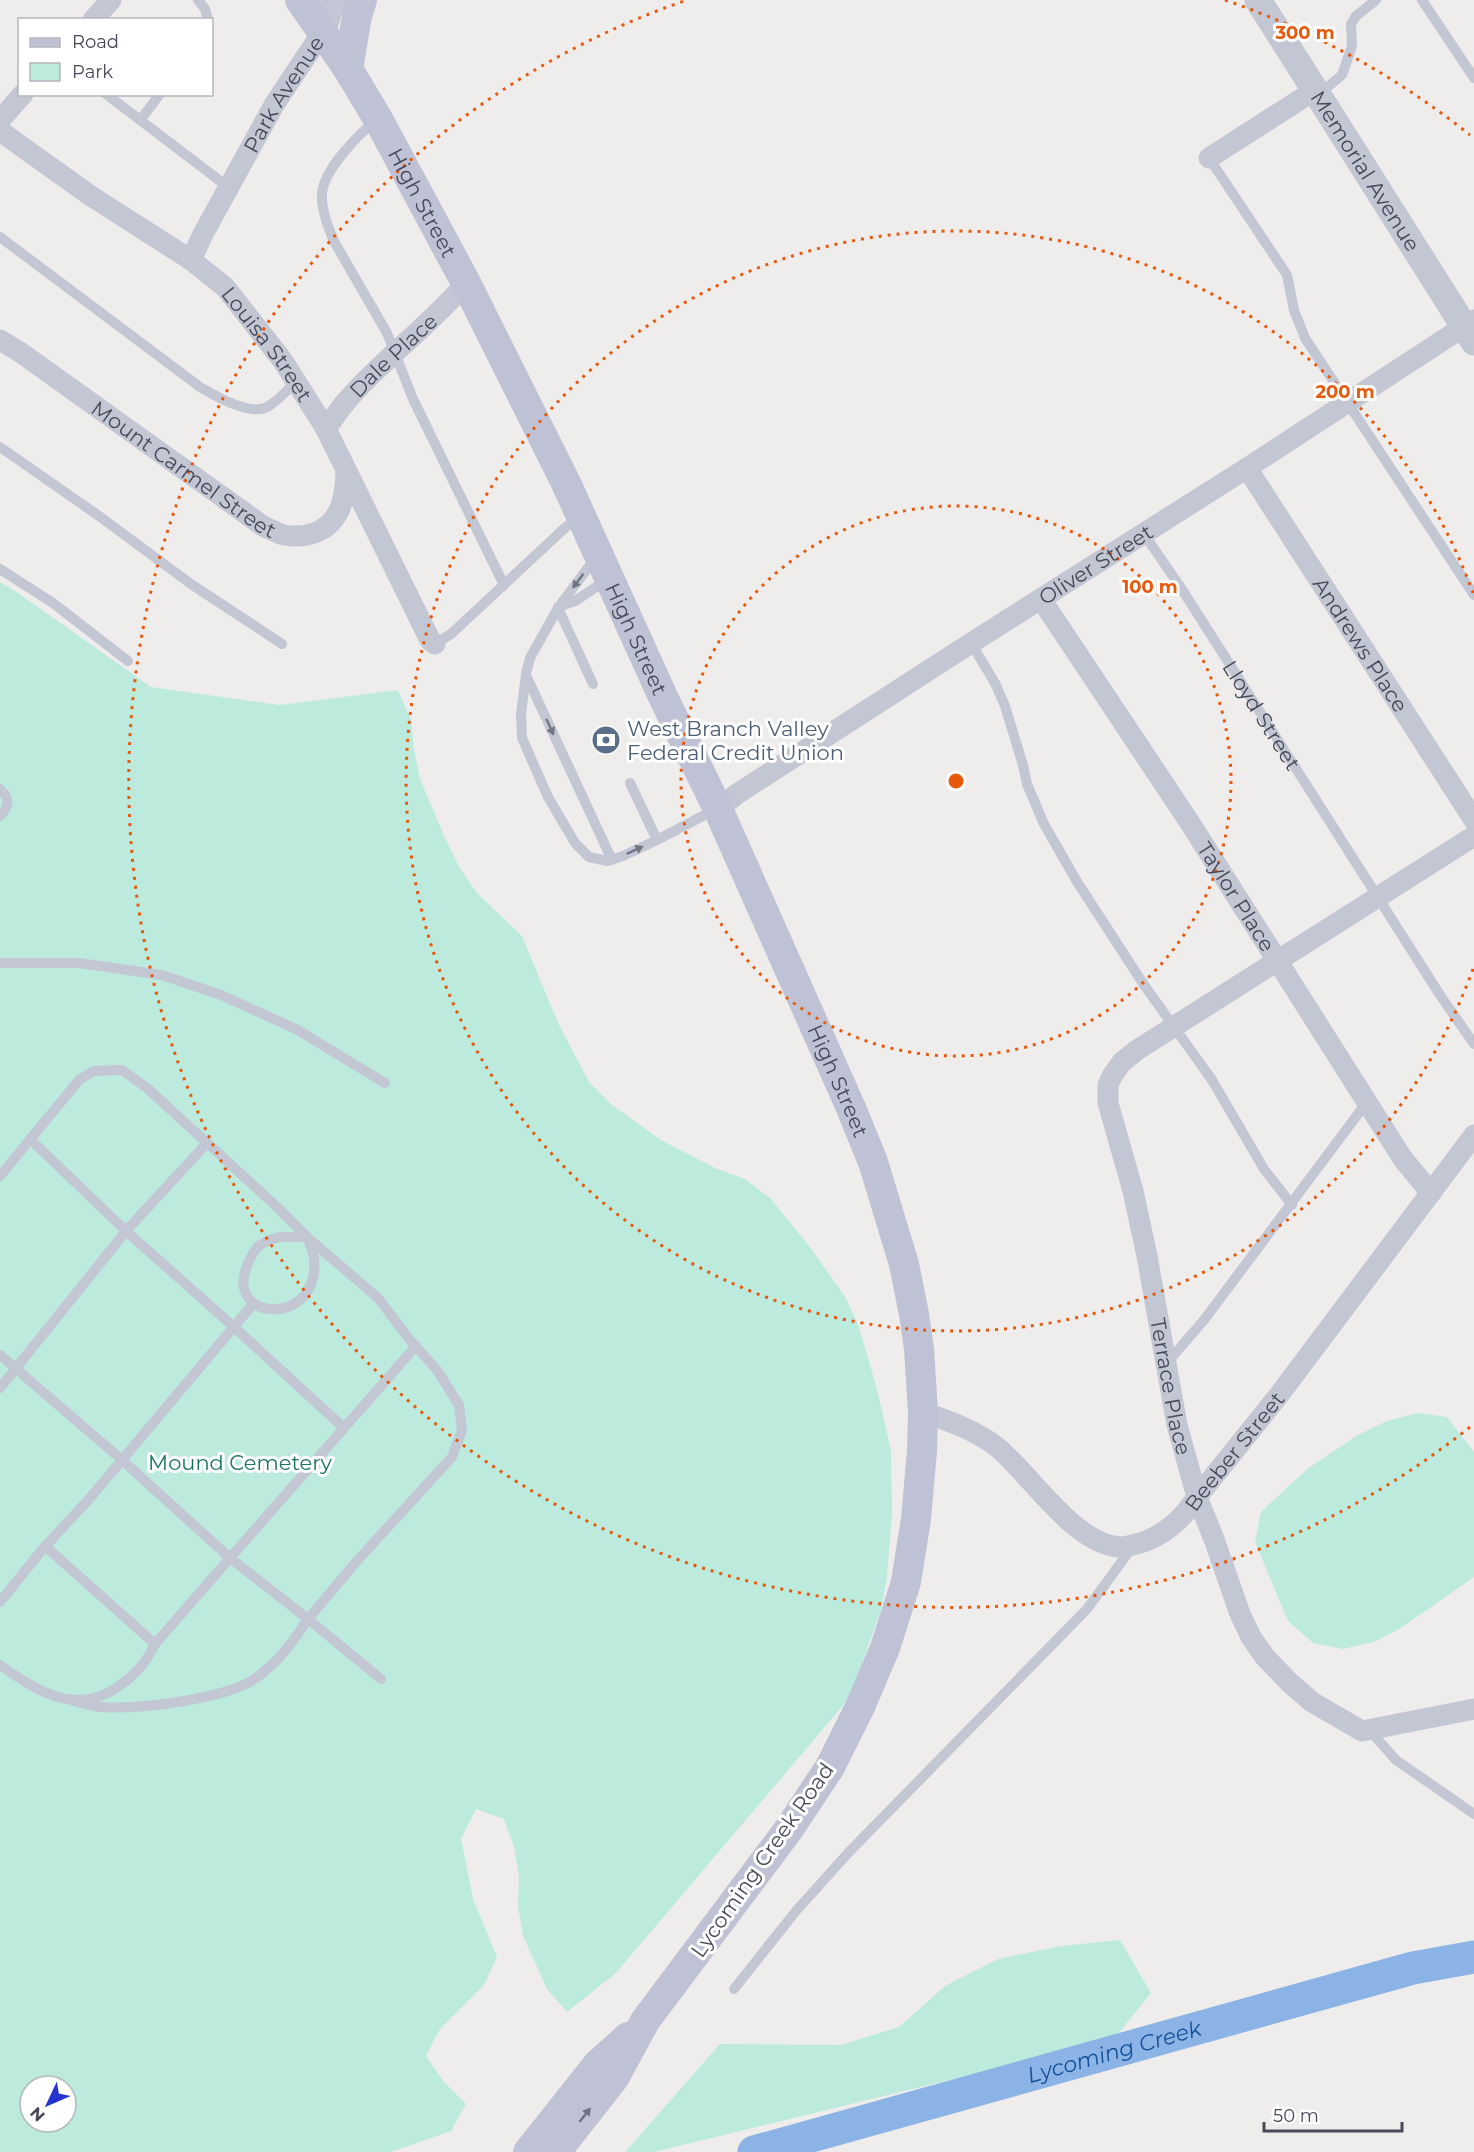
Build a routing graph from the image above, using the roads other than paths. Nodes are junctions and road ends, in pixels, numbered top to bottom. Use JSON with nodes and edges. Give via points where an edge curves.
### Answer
{"nodes":[{"id":1,"x":111,"y":0,"type":"edge"},
{"id":2,"x":198,"y":0,"type":"edge"},
{"id":3,"x":300,"y":0,"type":"edge"},
{"id":4,"x":336,"y":0,"type":"edge"},
{"id":5,"x":362,"y":0,"type":"edge"},
{"id":6,"x":1258,"y":0,"type":"edge"},
{"id":7,"x":1376,"y":0,"type":"edge"},
{"id":8,"x":1422,"y":0,"type":"edge"},
{"id":9,"x":95,"y":18,"type":"edge"},
{"id":10,"x":207,"y":18,"type":"edge"},
{"id":11,"x":323,"y":31,"type":"junction"},
{"id":12,"x":348,"y":69,"type":"junction"},
{"id":13,"x":1474,"y":78,"type":"edge"},
{"id":14,"x":1317,"y":92,"type":"junction"},
{"id":15,"x":21,"y":96,"type":"edge"},
{"id":16,"x":109,"y":96,"type":"edge"},
{"id":17,"x":158,"y":96,"type":"edge"},
{"id":18,"x":141,"y":119,"type":"junction"},
{"id":19,"x":378,"y":119,"type":"junction"},
{"id":20,"x":0,"y":120,"type":"edge"},
{"id":21,"x":0,"y":130,"type":"edge"},
{"id":22,"x":1209,"y":158,"type":"joint"},
{"id":23,"x":228,"y":187,"type":"junction"},
{"id":24,"x":0,"y":237,"type":"edge"},
{"id":25,"x":192,"y":260,"type":"junction"},
{"id":26,"x":466,"y":283,"type":"junction"},
{"id":27,"x":1470,"y":330,"type":"edge"},
{"id":28,"x":0,"y":340,"type":"edge"},
{"id":29,"x":395,"y":353,"type":"junction"},
{"id":30,"x":296,"y":382,"type":"junction"},
{"id":31,"x":1349,"y":402,"type":"junction"},
{"id":32,"x":326,"y":429,"type":"junction"},
{"id":33,"x":0,"y":447,"type":"edge"},
{"id":34,"x":1247,"y":468,"type":"junction"},
{"id":35,"x":346,"y":473,"type":"junction"},
{"id":36,"x":581,"y":518,"type":"junction"},
{"id":37,"x":1144,"y":534,"type":"junction"},
{"id":38,"x":603,"y":566,"type":"junction"},
{"id":39,"x":0,"y":569,"type":"edge"},
{"id":40,"x":503,"y":583,"type":"junction"},
{"id":41,"x":1474,"y":595,"type":"edge"},
{"id":42,"x":1041,"y":599,"type":"junction"},
{"id":43,"x":558,"y":608,"type":"junction"},
{"id":44,"x":971,"y":643,"type":"junction"},
{"id":45,"x":282,"y":644,"type":"dead end"},
{"id":46,"x":435,"y":644,"type":"joint"},
{"id":47,"x":128,"y":661,"type":"dead end"},
{"id":48,"x":526,"y":674,"type":"junction"},
{"id":49,"x":593,"y":684,"type":"dead end"},
{"id":50,"x":630,"y":783,"type":"dead end"},
{"id":51,"x":0,"y":789,"type":"edge"},
{"id":52,"x":718,"y":809,"type":"junction"},
{"id":53,"x":0,"y":816,"type":"edge"},
{"id":54,"x":1474,"y":820,"type":"edge"},
{"id":55,"x":1474,"y":836,"type":"edge"},
{"id":56,"x":657,"y":840,"type":"junction"},
{"id":57,"x":612,"y":860,"type":"junction"},
{"id":58,"x":1378,"y":897,"type":"junction"},
{"id":59,"x":1276,"y":962,"type":"junction"},
{"id":60,"x":0,"y":963,"type":"edge"},
{"id":61,"x":1173,"y":1026,"type":"junction"},
{"id":62,"x":1474,"y":1044,"type":"edge"},
{"id":63,"x":385,"y":1083,"type":"dead end"},
{"id":64,"x":1368,"y":1102,"type":"junction"},
{"id":65,"x":1474,"y":1136,"type":"edge"},
{"id":66,"x":30,"y":1138,"type":"junction"},
{"id":67,"x":207,"y":1143,"type":"junction"},
{"id":68,"x":0,"y":1176,"type":"edge"},
{"id":69,"x":1431,"y":1193,"type":"junction"},
{"id":70,"x":1292,"y":1205,"type":"junction"},
{"id":71,"x":126,"y":1231,"type":"junction"},
{"id":72,"x":307,"y":1237,"type":"junction"},
{"id":73,"x":253,"y":1304,"type":"junction"},
{"id":74,"x":234,"y":1327,"type":"junction"},
{"id":75,"x":416,"y":1347,"type":"junction"},
{"id":76,"x":0,"y":1355,"type":"edge"},
{"id":77,"x":1166,"y":1364,"type":"junction"},
{"id":78,"x":16,"y":1369,"type":"junction"},
{"id":79,"x":0,"y":1388,"type":"edge"},
{"id":80,"x":923,"y":1412,"type":"junction"},
{"id":81,"x":344,"y":1428,"type":"junction"},
{"id":82,"x":122,"y":1460,"type":"junction"},
{"id":83,"x":1197,"y":1497,"type":"junction"},
{"id":84,"x":916,"y":1519,"type":"joint"},
{"id":85,"x":45,"y":1546,"type":"junction"},
{"id":86,"x":1133,"y":1546,"type":"junction"},
{"id":87,"x":230,"y":1558,"type":"junction"},
{"id":88,"x":0,"y":1602,"type":"edge"},
{"id":89,"x":308,"y":1619,"type":"junction"},
{"id":90,"x":155,"y":1644,"type":"junction"},
{"id":91,"x":0,"y":1665,"type":"edge"},
{"id":92,"x":381,"y":1679,"type":"dead end"},
{"id":93,"x":74,"y":1701,"type":"junction"},
{"id":94,"x":1474,"y":1709,"type":"edge"},
{"id":95,"x":1369,"y":1730,"type":"junction"},
{"id":96,"x":1474,"y":1814,"type":"edge"},
{"id":97,"x":734,"y":1989,"type":"dead end"},
{"id":98,"x":645,"y":2021,"type":"junction"},
{"id":99,"x":528,"y":2152,"type":"edge"},
{"id":100,"x":556,"y":2152,"type":"edge"}],
"edges":[{"from":1,"to":9,"type":"street"},
{"from":2,"to":10,"type":"lane"},
{"from":3,"to":11,"type":"main road","name":"High Street"},
{"from":4,"to":11,"type":"street","name":"Park Avenue"},
{"from":5,"to":12,"type":"main road"},
{"from":6,"to":14,"type":"street","name":"Memorial Avenue"},
{"from":7,"to":14,"type":"lane","via":[[1351,24],[1352,46],[1342,75]]},
{"from":8,"to":13,"type":"lane"},
{"from":11,"to":12,"type":"main road","name":"High Street"},
{"from":11,"to":23,"type":"street","name":"Park Avenue","via":[[274,105]]},
{"from":12,"to":19,"type":"main road","name":"High Street"},
{"from":14,"to":22,"type":"street"},
{"from":14,"to":27,"type":"street","name":"Memorial Avenue"},
{"from":15,"to":20,"type":"street"},
{"from":16,"to":18,"type":"lane"},
{"from":17,"to":18,"type":"lane"},
{"from":18,"to":23,"type":"lane"},
{"from":19,"to":26,"type":"main road","name":"High Street"},
{"from":19,"to":29,"type":"lane","via":[[343,153],[325,182],[323,207],[335,243]]},
{"from":21,"to":25,"type":"street","name":"Louisa Street","via":[[91,196]]},
{"from":22,"to":31,"type":"lane","via":[[1287,275],[1305,338]]},
{"from":23,"to":25,"type":"street","name":"Park Avenue"},
{"from":24,"to":30,"type":"lane","via":[[200,387],[223,400],[259,409],[282,396]]},
{"from":25,"to":30,"type":"street","name":"Louisa Street","via":[[225,287]]},
{"from":26,"to":29,"type":"street","name":"Dale Place","via":[[443,310]]},
{"from":26,"to":36,"type":"main road","name":"High Street"},
{"from":27,"to":31,"type":"street","name":"Oliver Street"},
{"from":28,"to":35,"type":"street","name":"Mount Carmel Street","via":[[263,526],[297,536],[312,534],[331,524],[345,495]]},
{"from":29,"to":32,"type":"street","name":"Dale Place","via":[[350,397]]},
{"from":29,"to":40,"type":"lane","via":[[413,399]]},
{"from":30,"to":32,"type":"street","name":"Louisa Street"},
{"from":31,"to":34,"type":"street","name":"Oliver Street"},
{"from":31,"to":41,"type":"lane"},
{"from":32,"to":35,"type":"street","name":"Louisa Street"},
{"from":33,"to":45,"type":"lane"},
{"from":34,"to":37,"type":"street","name":"Oliver Street"},
{"from":34,"to":54,"type":"street","name":"Andrews Place"},
{"from":35,"to":46,"type":"street","name":"Louisa Street"},
{"from":36,"to":38,"type":"main road","name":"High Street"},
{"from":36,"to":40,"type":"lane"},
{"from":37,"to":42,"type":"street","name":"Oliver Street"},
{"from":37,"to":58,"type":"lane","name":"Lloyd Street"},
{"from":38,"to":43,"type":"lane","one_way":true},
{"from":38,"to":43,"type":"lane","via":[[575,601]]},
{"from":38,"to":52,"type":"main road","name":"High Street"},
{"from":39,"to":47,"type":"lane"},
{"from":40,"to":46,"type":"lane","via":[[451,634]]},
{"from":42,"to":44,"type":"street","name":"Oliver Street"},
{"from":42,"to":59,"type":"street","name":"Taylor Place","via":[[1190,823]]},
{"from":43,"to":48,"type":"lane","via":[[530,658]]},
{"from":43,"to":49,"type":"lane"},
{"from":44,"to":52,"type":"street","name":"Oliver Street"},
{"from":44,"to":61,"type":"lane","via":[[1005,706],[1027,784],[1044,824],[1076,880]]},
{"from":48,"to":57,"type":"lane","one_way":true},
{"from":48,"to":57,"type":"lane","via":[[522,738],[548,797],[575,843],[589,857]]},
{"from":50,"to":56,"type":"lane"},
{"from":51,"to":53,"type":"lane","via":[[8,801]]},
{"from":52,"to":56,"type":"lane"},
{"from":52,"to":80,"type":"main road","name":"High Street","via":[[876,1173],[894,1226],[912,1304]]},
{"from":55,"to":58,"type":"street"},
{"from":57,"to":56,"type":"lane","one_way":true},
{"from":58,"to":59,"type":"street"},
{"from":58,"to":62,"type":"lane","name":"Lloyd Street"},
{"from":59,"to":61,"type":"street"},
{"from":59,"to":64,"type":"street","name":"Taylor Place"},
{"from":60,"to":63,"type":"lane","via":[[79,963],[162,975],[221,994],[296,1029]]},
{"from":61,"to":70,"type":"lane","via":[[1212,1080],[1264,1169]]},
{"from":61,"to":77,"type":"street","name":"Terrace Place","via":[[1122,1062],[1108,1085],[1108,1102],[1138,1213]]},
{"from":64,"to":69,"type":"street","name":"Taylor Place","via":[[1403,1159]]},
{"from":64,"to":70,"type":"lane"},
{"from":65,"to":69,"type":"street","name":"Beeber Street"},
{"from":66,"to":67,"type":"lane","via":[[79,1080],[94,1071],[122,1070]]},
{"from":66,"to":68,"type":"lane"},
{"from":66,"to":71,"type":"lane"},
{"from":67,"to":71,"type":"lane"},
{"from":67,"to":72,"type":"lane"},
{"from":69,"to":83,"type":"street","name":"Beeber Street"},
{"from":70,"to":77,"type":"lane"},
{"from":71,"to":74,"type":"lane"},
{"from":71,"to":78,"type":"lane"},
{"from":72,"to":73,"type":"lane","via":[[279,1237],[259,1243],[243,1276],[246,1294]]},
{"from":72,"to":73,"type":"lane","via":[[314,1256],[309,1292],[291,1306],[274,1311]]},
{"from":72,"to":75,"type":"lane","via":[[378,1298]]},
{"from":73,"to":74,"type":"lane"},
{"from":74,"to":81,"type":"lane"},
{"from":74,"to":82,"type":"lane"},
{"from":75,"to":81,"type":"lane"},
{"from":75,"to":89,"type":"lane","via":[[437,1370],[459,1405],[462,1430],[452,1457]]},
{"from":76,"to":78,"type":"lane"},
{"from":77,"to":83,"type":"street","name":"Terrace Place","via":[[1177,1425]]},
{"from":78,"to":79,"type":"lane"},
{"from":78,"to":82,"type":"lane"},
{"from":80,"to":84,"type":"main road","name":"High Street"},
{"from":80,"to":86,"type":"street","via":[[956,1424],[999,1449],[1082,1531],[1118,1547]]},
{"from":81,"to":87,"type":"lane"},
{"from":82,"to":85,"type":"lane"},
{"from":82,"to":87,"type":"lane"},
{"from":83,"to":86,"type":"street","name":"Beeber Street","via":[[1171,1527]]},
{"from":83,"to":95,"type":"street","name":"Terrace Place","via":[[1240,1614],[1265,1657],[1312,1702],[1362,1731]]},
{"from":84,"to":98,"type":"main road","name":"Lycoming Creek Road","via":[[906,1582],[885,1648],[830,1767]]},
{"from":85,"to":88,"type":"lane"},
{"from":85,"to":90,"type":"lane"},
{"from":86,"to":97,"type":"lane","via":[[1087,1609],[849,1852]]},
{"from":87,"to":89,"type":"lane"},
{"from":87,"to":90,"type":"lane"},
{"from":89,"to":92,"type":"lane"},
{"from":89,"to":93,"type":"lane","via":[[273,1665],[252,1681],[212,1695],[153,1706],[100,1707]]},
{"from":90,"to":93,"type":"lane","via":[[137,1673],[111,1692],[92,1700]]},
{"from":91,"to":93,"type":"lane","via":[[48,1694]]},
{"from":94,"to":95,"type":"street"},
{"from":95,"to":96,"type":"lane","via":[[1396,1760]]},
{"from":98,"to":99,"type":"main road","name":"Lycoming Creek Road","via":[[597,2065]]},
{"from":100,"to":98,"type":"main road","name":"Lycoming Creek Road","one_way":true,"via":[[614,2078]]}]}
